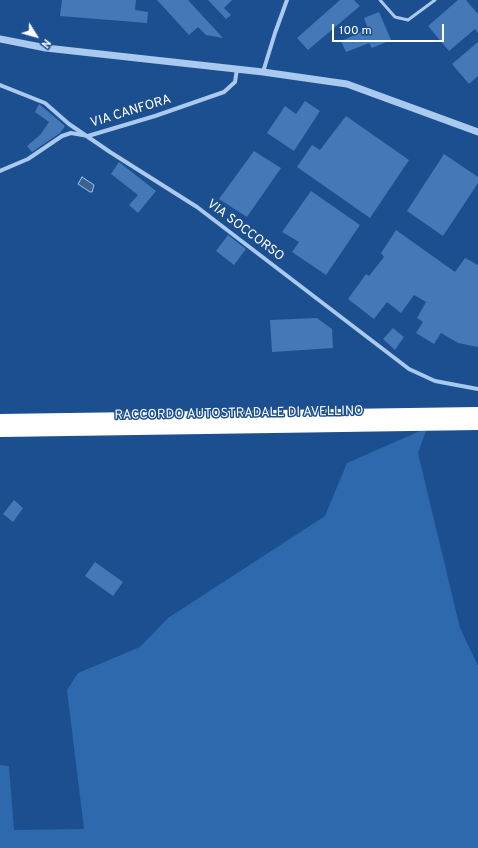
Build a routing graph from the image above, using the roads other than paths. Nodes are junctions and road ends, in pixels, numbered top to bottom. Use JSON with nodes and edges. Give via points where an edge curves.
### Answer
{"nodes":[{"id":1,"x":287,"y":0,"type":"edge"},
{"id":2,"x":380,"y":0,"type":"edge"},
{"id":3,"x":435,"y":0,"type":"edge"},
{"id":4,"x":0,"y":39,"type":"edge"},
{"id":5,"x":237,"y":69,"type":"junction"},
{"id":6,"x":263,"y":72,"type":"junction"},
{"id":7,"x":0,"y":85,"type":"edge"},
{"id":8,"x":478,"y":132,"type":"edge"},
{"id":9,"x":88,"y":136,"type":"junction"},
{"id":10,"x":0,"y":171,"type":"edge"},
{"id":11,"x":478,"y":389,"type":"edge"},
{"id":12,"x":478,"y":413,"type":"edge"},
{"id":13,"x":0,"y":420,"type":"edge"},
{"id":14,"x":478,"y":424,"type":"edge"},
{"id":15,"x":0,"y":431,"type":"edge"}],
"edges":[{"from":1,"to":6,"type":"street"},
{"from":2,"to":3,"type":"lane","via":[[395,17],[408,20]]},
{"from":4,"to":5,"type":"street","via":[[46,48]]},
{"from":5,"to":6,"type":"street"},
{"from":5,"to":9,"type":"street","name":"VIA CANFORA","via":[[235,82],[224,92]]},
{"from":6,"to":8,"type":"street","via":[[347,84]]},
{"from":7,"to":9,"type":"street","name":"VIA SOCCORSO","via":[[45,103],[69,124]]},
{"from":9,"to":10,"type":"street","name":"VIA CANFORA","via":[[71,133],[62,136],[28,159]]},
{"from":9,"to":11,"type":"street","name":"VIA SOCCORSO","via":[[197,207],[409,369],[435,381]]},
{"from":12,"to":13,"type":"highway","name":"RACCORDO AUTOSTRADALE DI AVELLINO"},
{"from":14,"to":15,"type":"highway","name":"RACCORDO AUTOSTRADALE DI AVELLINO"}]}
